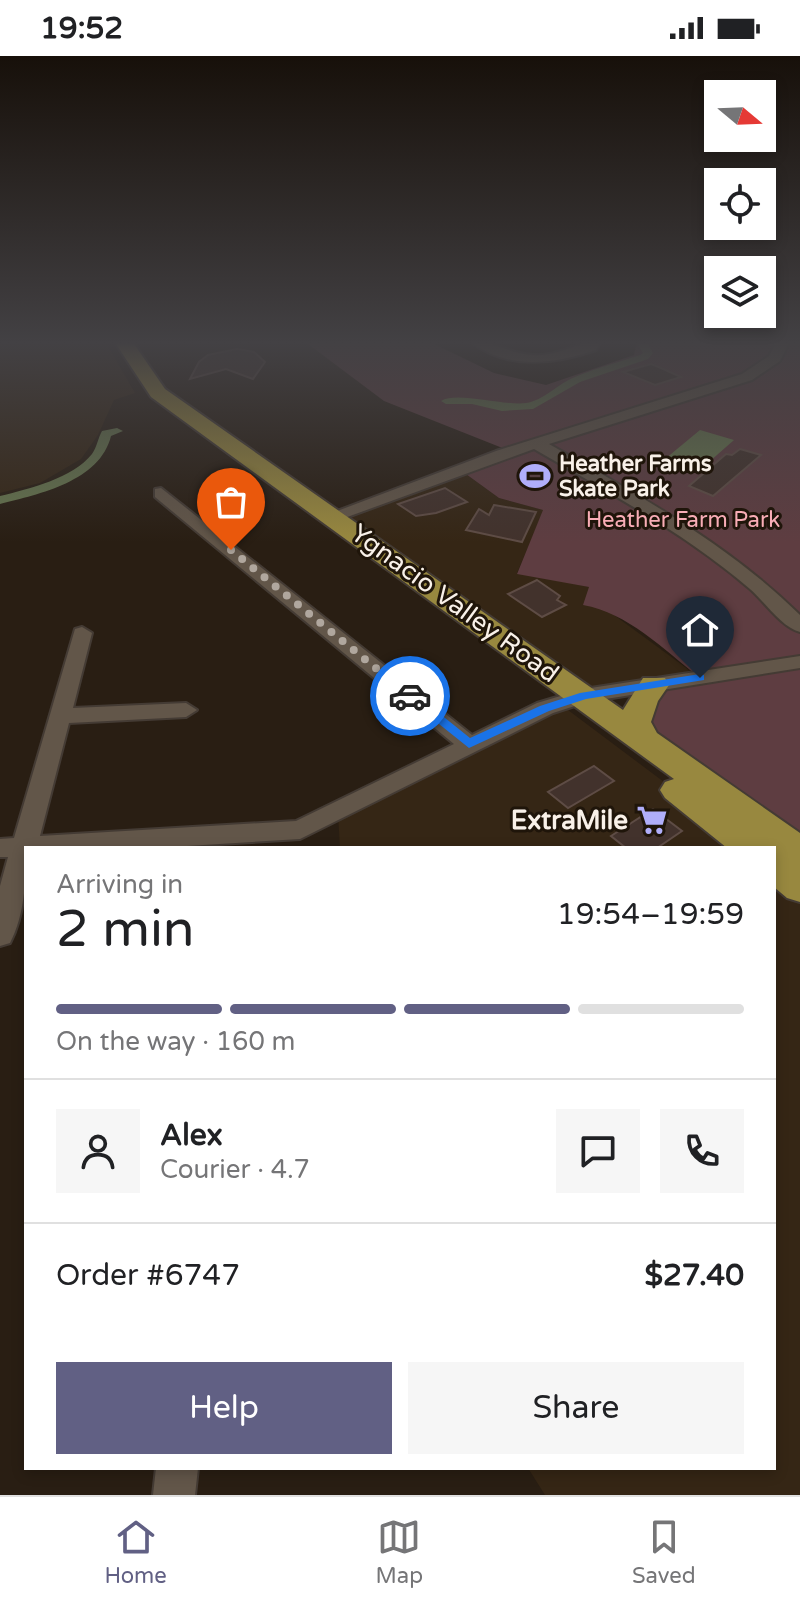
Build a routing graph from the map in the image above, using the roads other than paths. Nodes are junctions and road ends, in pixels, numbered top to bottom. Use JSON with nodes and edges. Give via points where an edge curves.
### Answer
{"nodes":[{"id":1,"x":153,"y":408,"type":"edge"},
{"id":2,"x":180,"y":408,"type":"edge"},
{"id":3,"x":649,"y":408,"type":"edge"},
{"id":4,"x":537,"y":444,"type":"junction"},
{"id":5,"x":161,"y":493,"type":"dead end"},
{"id":6,"x":333,"y":516,"type":"junction"},
{"id":7,"x":800,"y":626,"type":"edge"},
{"id":8,"x":82,"y":633,"type":"dead end"},
{"id":9,"x":800,"y":662,"type":"edge"},
{"id":10,"x":654,"y":685,"type":"junction"},
{"id":11,"x":572,"y":700,"type":"junction"},
{"id":12,"x":186,"y":710,"type":"dead end"},
{"id":13,"x":59,"y":716,"type":"junction"},
{"id":14,"x":643,"y":738,"type":"junction"},
{"id":15,"x":469,"y":744,"type":"junction"},
{"id":16,"x":232,"y":842,"type":"edge"},
{"id":17,"x":56,"y":846,"type":"edge"},
{"id":18,"x":750,"y":846,"type":"edge"},
{"id":19,"x":12,"y":847,"type":"edge"},
{"id":20,"x":800,"y":852,"type":"edge"},
{"id":21,"x":776,"y":868,"type":"edge"},
{"id":22,"x":800,"y":888,"type":"edge"},
{"id":23,"x":0,"y":935,"type":"edge"},
{"id":24,"x":177,"y":1470,"type":"edge"},
{"id":25,"x":174,"y":1495,"type":"edge"}],
"edges":[{"from":1,"to":11,"type":"highway","name":"Ygnacio Valley Road"},
{"from":2,"to":6,"type":"highway","name":"Ygnacio Valley Road"},
{"from":3,"to":4,"type":"street"},
{"from":4,"to":6,"type":"street"},
{"from":4,"to":7,"type":"street","via":[[717,550],[769,592]]},
{"from":5,"to":15,"type":"street"},
{"from":6,"to":11,"type":"highway","name":"Ygnacio Valley Road"},
{"from":8,"to":13,"type":"street"},
{"from":9,"to":10,"type":"street"},
{"from":10,"to":11,"type":"street"},
{"from":10,"to":14,"type":"highway","via":[[635,722]]},
{"from":11,"to":14,"type":"highway","name":"Ygnacio Valley Road"},
{"from":11,"to":15,"type":"street"},
{"from":11,"to":18,"type":"highway","name":"Ygnacio Valley Road"},
{"from":12,"to":13,"type":"street"},
{"from":13,"to":19,"type":"street"},
{"from":14,"to":20,"type":"highway","name":"Ygnacio Valley Road"},
{"from":15,"to":16,"type":"street","via":[[319,823]]},
{"from":16,"to":17,"type":"street"},
{"from":19,"to":23,"type":"street"},
{"from":21,"to":22,"type":"highway"},
{"from":24,"to":25,"type":"street"}]}
